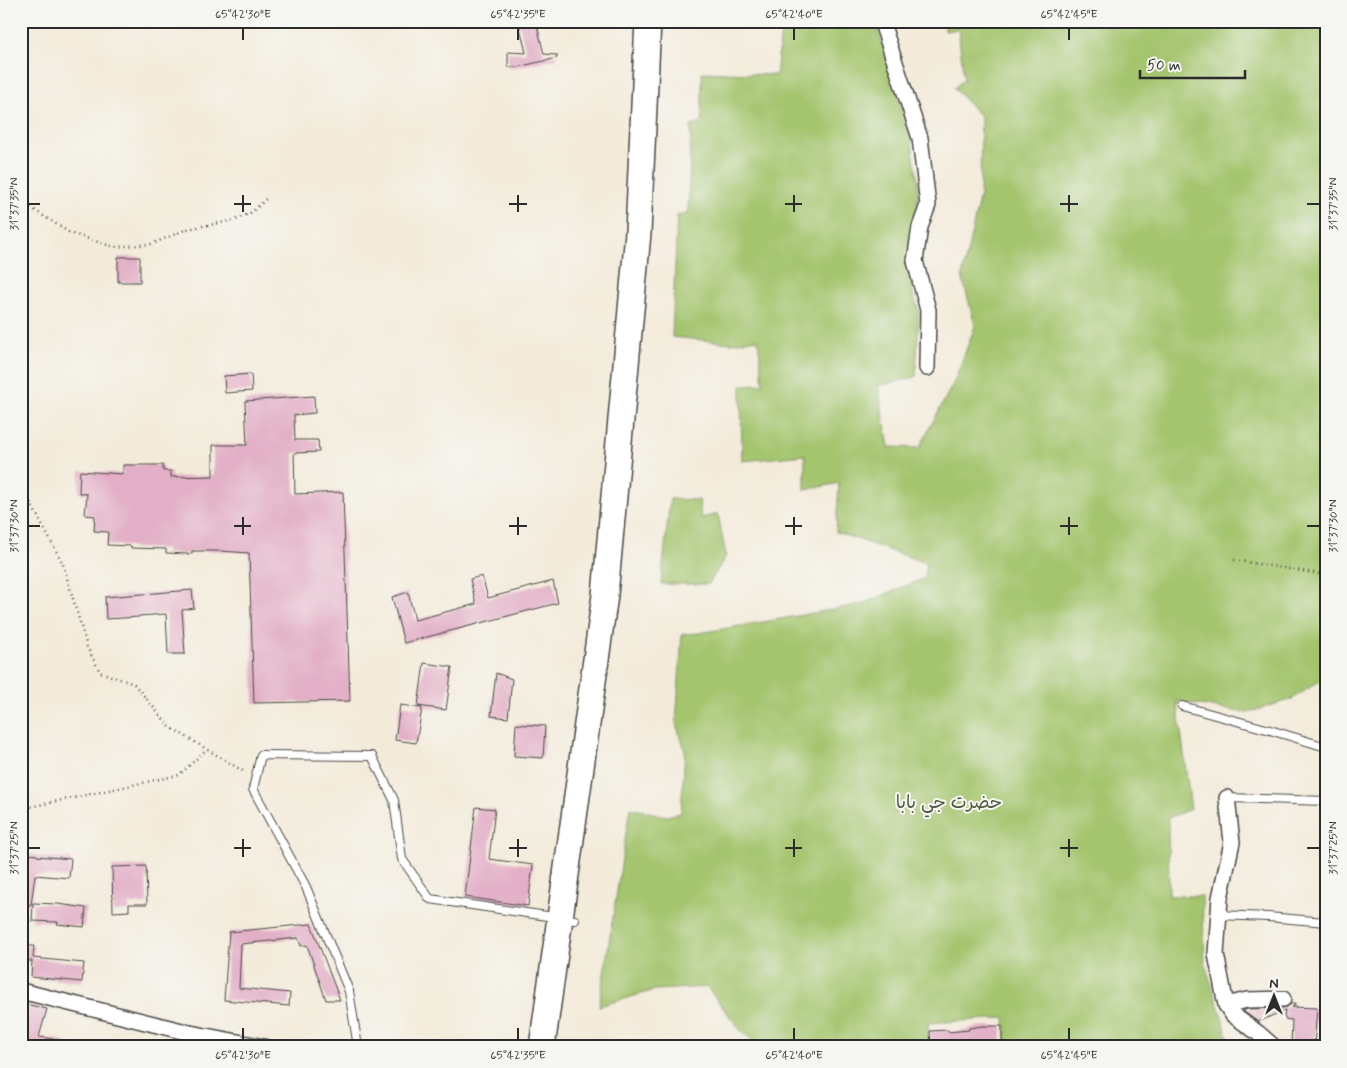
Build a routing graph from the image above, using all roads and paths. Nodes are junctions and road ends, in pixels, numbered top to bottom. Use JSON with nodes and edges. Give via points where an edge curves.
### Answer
{"nodes":[{"id":1,"x":648,"y":21,"type":"edge"},
{"id":2,"x":660,"y":21,"type":"edge"},
{"id":3,"x":881,"y":21,"type":"edge"},
{"id":4,"x":266,"y":199,"type":"dead end"},
{"id":5,"x":21,"y":204,"type":"edge"},
{"id":6,"x":927,"y":368,"type":"dead end"},
{"id":7,"x":625,"y":465,"type":"junction"},
{"id":8,"x":21,"y":485,"type":"edge"},
{"id":9,"x":1234,"y":560,"type":"dead end"},
{"id":10,"x":1326,"y":575,"type":"edge"},
{"id":11,"x":1182,"y":706,"type":"dead end"},
{"id":12,"x":1326,"y":747,"type":"edge"},
{"id":13,"x":207,"y":749,"type":"junction"},
{"id":14,"x":253,"y":789,"type":"junction"},
{"id":15,"x":1227,"y":798,"type":"joint"},
{"id":16,"x":1326,"y":801,"type":"edge"},
{"id":17,"x":21,"y":809,"type":"edge"},
{"id":18,"x":1218,"y":915,"type":"junction"},
{"id":19,"x":567,"y":919,"type":"junction"},
{"id":20,"x":1326,"y":922,"type":"edge"},
{"id":21,"x":21,"y":991,"type":"edge"},
{"id":22,"x":1283,"y":999,"type":"dead end"},
{"id":23,"x":1226,"y":1006,"type":"junction"},
{"id":24,"x":264,"y":1047,"type":"edge"},
{"id":25,"x":358,"y":1047,"type":"edge"},
{"id":26,"x":542,"y":1047,"type":"edge"},
{"id":27,"x":556,"y":1047,"type":"edge"},
{"id":28,"x":1274,"y":1047,"type":"edge"}],
"edges":[{"from":1,"to":7,"type":"main road"},
{"from":2,"to":7,"type":"main road","via":[[650,243]]},
{"from":3,"to":6,"type":"street","via":[[920,138],[928,205],[920,227],[915,260],[928,310]]},
{"from":4,"to":5,"type":"path","via":[[252,212],[236,220],[188,229],[152,244],[114,247],[70,233]]},
{"from":7,"to":19,"type":"main road","via":[[595,779]]},
{"from":8,"to":13,"type":"path","via":[[63,564],[86,647],[100,672],[134,684],[170,726]]},
{"from":9,"to":10,"type":"path"},
{"from":11,"to":12,"type":"lane"},
{"from":13,"to":14,"type":"path","via":[[243,771]]},
{"from":13,"to":17,"type":"path","via":[[179,774]]},
{"from":14,"to":19,"type":"lane","via":[[261,755],[372,756],[394,800],[402,859],[430,899]]},
{"from":14,"to":25,"type":"lane","via":[[306,888],[349,991]]},
{"from":15,"to":16,"type":"lane"},
{"from":15,"to":18,"type":"street","via":[[1232,842]]},
{"from":18,"to":20,"type":"lane"},
{"from":18,"to":23,"type":"street","via":[[1216,954]]},
{"from":19,"to":26,"type":"main road"},
{"from":19,"to":27,"type":"main road"},
{"from":21,"to":24,"type":"street","via":[[190,1033]]},
{"from":22,"to":23,"type":"street","via":[[1248,1000]]},
{"from":23,"to":28,"type":"street"}]}
